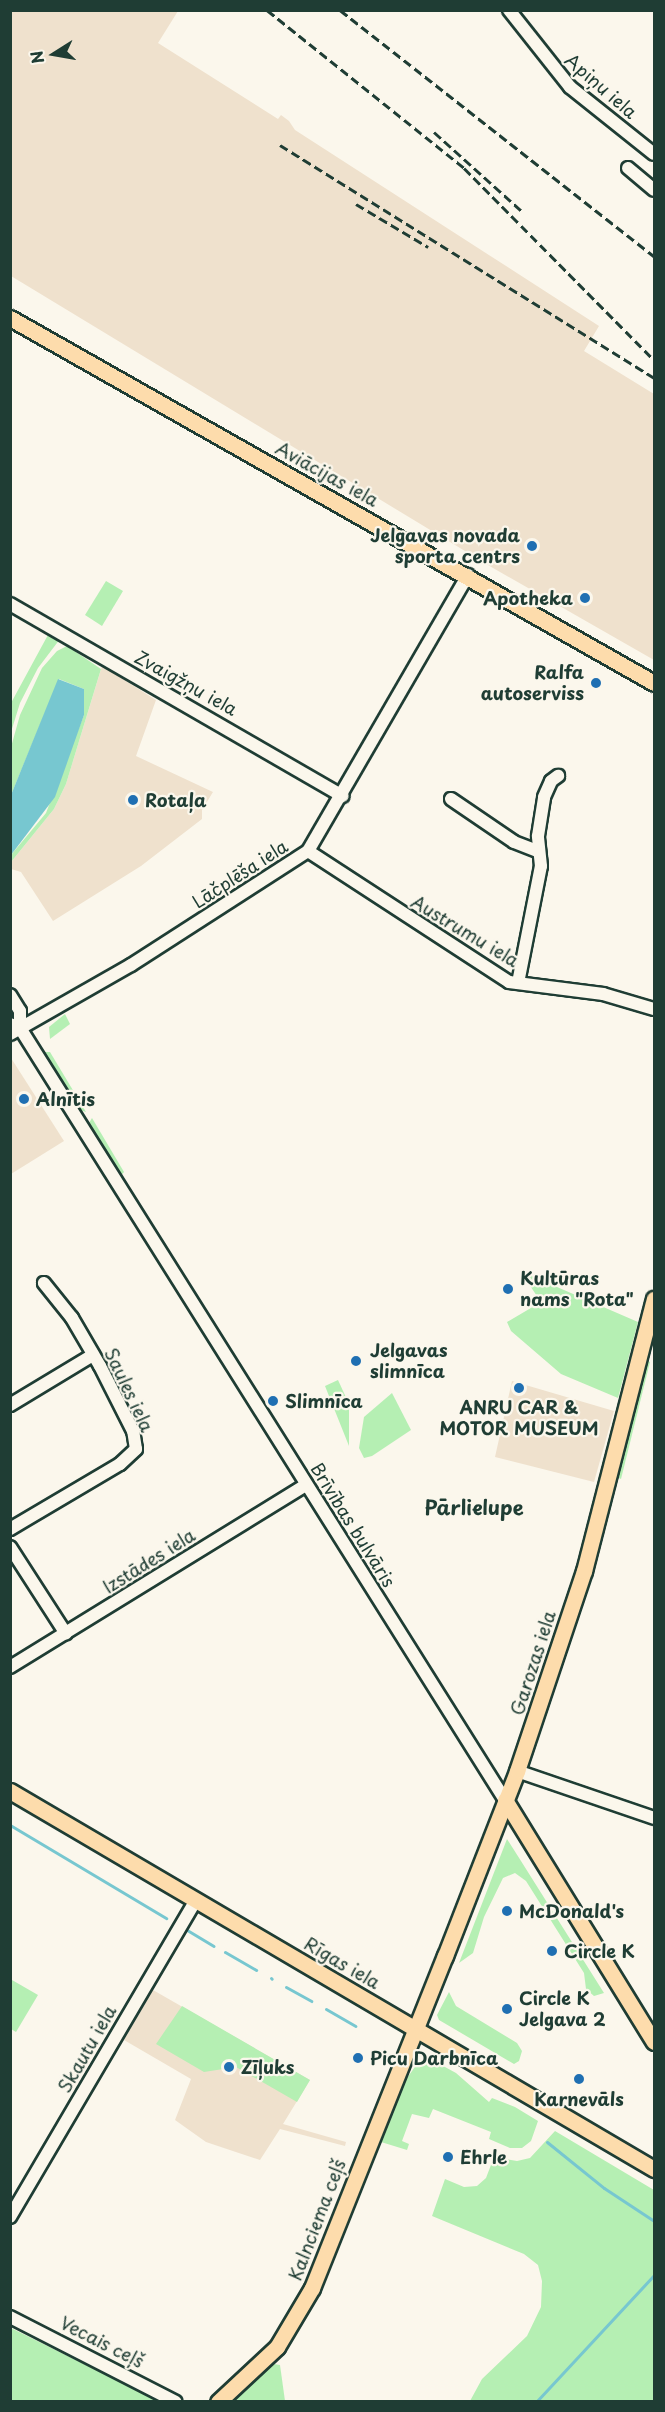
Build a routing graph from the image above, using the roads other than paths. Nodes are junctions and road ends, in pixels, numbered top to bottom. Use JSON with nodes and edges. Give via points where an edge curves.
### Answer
{"nodes":[{"id":1,"x":509,"y":10,"type":"edge"},
{"id":2,"x":654,"y":154,"type":"edge"},
{"id":3,"x":628,"y":168,"type":"dead end"},
{"id":4,"x":654,"y":189,"type":"edge"},
{"id":5,"x":10,"y":318,"type":"edge"},
{"id":6,"x":468,"y":575,"type":"junction"},
{"id":7,"x":10,"y":604,"type":"edge"},
{"id":8,"x":654,"y":683,"type":"edge"},
{"id":9,"x":558,"y":776,"type":"dead end"},
{"id":10,"x":342,"y":796,"type":"junction"},
{"id":11,"x":451,"y":799,"type":"dead end"},
{"id":12,"x":308,"y":851,"type":"junction"},
{"id":13,"x":538,"y":851,"type":"junction"},
{"id":14,"x":518,"y":983,"type":"junction"},
{"id":15,"x":10,"y":994,"type":"edge"},
{"id":16,"x":654,"y":1008,"type":"edge"},
{"id":17,"x":14,"y":1028,"type":"edge"},
{"id":18,"x":45,"y":1283,"type":"dead end"},
{"id":19,"x":654,"y":1299,"type":"edge"},
{"id":20,"x":650,"y":1342,"type":"edge"},
{"id":21,"x":93,"y":1355,"type":"junction"},
{"id":22,"x":10,"y":1406,"type":"edge"},
{"id":23,"x":306,"y":1485,"type":"junction"},
{"id":24,"x":10,"y":1529,"type":"edge"},
{"id":25,"x":10,"y":1547,"type":"edge"},
{"id":26,"x":66,"y":1634,"type":"junction"},
{"id":27,"x":10,"y":1667,"type":"edge"},
{"id":28,"x":518,"y":1771,"type":"junction"},
{"id":29,"x":10,"y":1791,"type":"edge"},
{"id":30,"x":505,"y":1800,"type":"junction"},
{"id":31,"x":654,"y":1818,"type":"edge"},
{"id":32,"x":196,"y":1900,"type":"junction"},
{"id":33,"x":415,"y":2029,"type":"junction"},
{"id":34,"x":654,"y":2042,"type":"edge"},
{"id":35,"x":654,"y":2169,"type":"edge"},
{"id":36,"x":10,"y":2217,"type":"edge"},
{"id":37,"x":10,"y":2317,"type":"edge"},
{"id":38,"x":176,"y":2402,"type":"edge"},
{"id":39,"x":218,"y":2402,"type":"edge"}],
"edges":[{"from":1,"to":2,"type":"street","name":"Apiņu iela","via":[[570,87]]},
{"from":3,"to":4,"type":"street"},
{"from":5,"to":6,"type":"main road","name":"Aviācijas iela"},
{"from":6,"to":8,"type":"main road","name":"Aviācijas iela"},
{"from":6,"to":10,"type":"street","name":"Lāčplēša iela"},
{"from":7,"to":10,"type":"street","name":"Zvaigžņu iela"},
{"from":9,"to":13,"type":"street","via":[[544,796]]},
{"from":10,"to":12,"type":"street","name":"Lāčplēša iela"},
{"from":11,"to":13,"type":"street","via":[[514,842]]},
{"from":12,"to":14,"type":"street","name":"Austrumu iela","via":[[487,970]]},
{"from":12,"to":17,"type":"street","name":"Lāčplēša iela","via":[[131,965]]},
{"from":13,"to":14,"type":"street","via":[[541,866]]},
{"from":14,"to":16,"type":"street","name":"Austrumu iela","via":[[603,994]]},
{"from":15,"to":17,"type":"street","name":"Brīvības bulvāris","via":[[20,1011]]},
{"from":17,"to":23,"type":"street","name":"Brīvības bulvāris"},
{"from":18,"to":21,"type":"street","name":"Saules iela","via":[[72,1318]]},
{"from":19,"to":20,"type":"main road","name":"Garozas iela"},
{"from":20,"to":28,"type":"main road","name":"Garozas iela","via":[[584,1570]]},
{"from":21,"to":22,"type":"street"},
{"from":21,"to":24,"type":"street","name":"Saules iela","via":[[133,1431],[136,1449],[120,1464]]},
{"from":23,"to":26,"type":"street","name":"Izstādes iela"},
{"from":23,"to":30,"type":"street","name":"Brīvības bulvāris"},
{"from":25,"to":26,"type":"street"},
{"from":26,"to":27,"type":"street","name":"Izstādes iela"},
{"from":28,"to":30,"type":"main road","name":"Garozas iela"},
{"from":28,"to":31,"type":"street"},
{"from":29,"to":32,"type":"main road","name":"Rīgas iela"},
{"from":30,"to":33,"type":"main road","name":"Garozas iela"},
{"from":30,"to":34,"type":"main road","name":"Brīvības bulvāris"},
{"from":32,"to":33,"type":"main road","name":"Rīgas iela"},
{"from":32,"to":36,"type":"street","name":"Skautu iela"},
{"from":33,"to":35,"type":"main road","name":"Rīgas iela"},
{"from":33,"to":39,"type":"main road","name":"Kalnciema ceļš","via":[[298,2316],[277,2347]]},
{"from":37,"to":38,"type":"street","name":"Vecais ceļš"}]}
